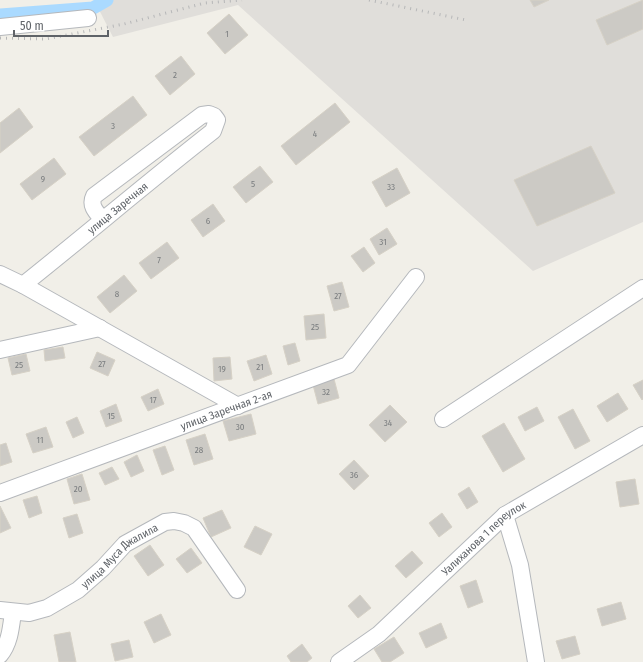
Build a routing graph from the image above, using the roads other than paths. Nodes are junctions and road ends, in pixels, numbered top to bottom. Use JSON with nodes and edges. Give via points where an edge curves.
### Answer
{"nodes":[{"id":1,"x":88,"y":18,"type":"dead end"},
{"id":2,"x":0,"y":27,"type":"edge"},
{"id":3,"x":136,"y":163,"type":"junction"},
{"id":4,"x":149,"y":181,"type":"junction"},
{"id":5,"x":103,"y":220,"type":"junction"},
{"id":6,"x":0,"y":274,"type":"edge"},
{"id":7,"x":416,"y":277,"type":"dead end"},
{"id":8,"x":23,"y":285,"type":"junction"},
{"id":9,"x":643,"y":288,"type":"edge"},
{"id":10,"x":100,"y":328,"type":"junction"},
{"id":11,"x":0,"y":350,"type":"edge"},
{"id":12,"x":238,"y":406,"type":"junction"},
{"id":13,"x":443,"y":419,"type":"dead end"},
{"id":14,"x":643,"y":435,"type":"edge"},
{"id":15,"x":0,"y":493,"type":"edge"},
{"id":16,"x":505,"y":514,"type":"junction"},
{"id":17,"x":237,"y":590,"type":"dead end"},
{"id":18,"x":7,"y":611,"type":"edge"},
{"id":19,"x":0,"y":655,"type":"edge"},
{"id":20,"x":338,"y":662,"type":"edge"},
{"id":21,"x":536,"y":662,"type":"edge"}],
"edges":[{"from":1,"to":2,"type":"street"},
{"from":3,"to":4,"type":"street"},
{"from":3,"to":4,"type":"street","name":"улица Заречная","via":[[202,115],[209,114],[218,120],[213,132]]},
{"from":3,"to":5,"type":"street","via":[[94,196],[93,207]]},
{"from":4,"to":5,"type":"street","name":"улица Заречная"},
{"from":5,"to":8,"type":"street","name":"улица Заречная"},
{"from":6,"to":8,"type":"street"},
{"from":7,"to":12,"type":"street","name":"улица Заречная 2-ая","via":[[348,365]]},
{"from":8,"to":10,"type":"street"},
{"from":9,"to":13,"type":"street"},
{"from":10,"to":11,"type":"street"},
{"from":10,"to":12,"type":"street"},
{"from":12,"to":15,"type":"street","name":"улица Заречная 2-ая"},
{"from":14,"to":16,"type":"street","name":"Уалиханова 1 переулок"},
{"from":16,"to":20,"type":"street","name":"Уалиханова 1 переулок","via":[[379,634]]},
{"from":16,"to":21,"type":"street","via":[[520,565]]},
{"from":17,"to":18,"type":"street","name":"улица Муса Джалила","via":[[194,528],[174,521],[165,522],[125,544],[78,590],[47,608],[29,613]]},
{"from":18,"to":19,"type":"street","via":[[9,639]]}]}
